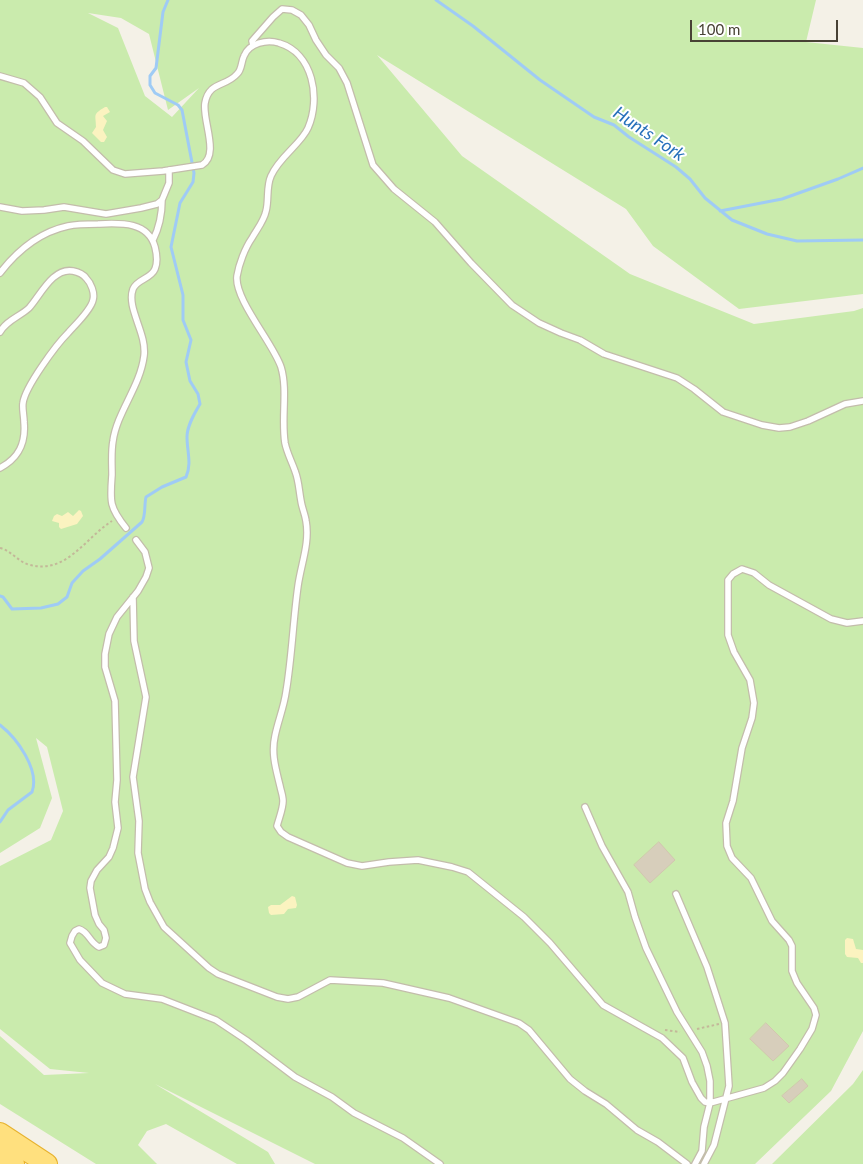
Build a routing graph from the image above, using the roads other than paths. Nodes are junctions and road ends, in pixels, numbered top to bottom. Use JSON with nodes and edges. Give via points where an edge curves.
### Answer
{"nodes":[{"id":1,"x":253,"y":45,"type":"junction"},
{"id":2,"x":0,"y":76,"type":"edge"},
{"id":3,"x":169,"y":170,"type":"junction"},
{"id":4,"x":162,"y":200,"type":"junction"},
{"id":5,"x":0,"y":207,"type":"edge"},
{"id":6,"x":153,"y":240,"type":"junction"},
{"id":7,"x":0,"y":272,"type":"edge"},
{"id":8,"x":0,"y":332,"type":"edge"},
{"id":9,"x":863,"y":400,"type":"edge"},
{"id":10,"x":0,"y":468,"type":"edge"},
{"id":11,"x":126,"y":528,"type":"dead end"},
{"id":12,"x":136,"y":540,"type":"dead end"},
{"id":13,"x":133,"y":596,"type":"junction"},
{"id":14,"x":863,"y":621,"type":"edge"},
{"id":15,"x":585,"y":807,"type":"dead end"},
{"id":16,"x":676,"y":894,"type":"dead end"},
{"id":17,"x":726,"y":1098,"type":"junction"},
{"id":18,"x":710,"y":1102,"type":"junction"},
{"id":19,"x":0,"y":1132,"type":"edge"},
{"id":20,"x":0,"y":1154,"type":"edge"},
{"id":21,"x":14,"y":1164,"type":"edge"},
{"id":22,"x":47,"y":1164,"type":"edge"},
{"id":23,"x":440,"y":1164,"type":"edge"},
{"id":24,"x":687,"y":1164,"type":"edge"},
{"id":25,"x":695,"y":1164,"type":"edge"},
{"id":26,"x":704,"y":1164,"type":"edge"}],
"edges":[{"from":1,"to":3,"type":"lane","via":[[245,53],[239,73],[208,93],[205,112],[209,159],[202,165]]},
{"from":1,"to":9,"type":"lane","via":[[257,34],[282,10],[292,10],[301,16],[347,83],[373,166],[394,189],[436,222],[512,305],[539,322],[604,354],[677,378],[723,412],[762,425],[790,427]]},
{"from":1,"to":18,"type":"lane","via":[[271,41],[286,45],[309,69],[314,89],[308,129],[270,178],[266,210],[250,241],[237,279],[244,300],[281,367],[285,445],[297,474],[307,534],[295,602],[286,691],[274,737],[273,757],[284,802],[278,826],[288,838],[347,863],[362,866],[418,860],[468,872],[524,917],[603,1005],[662,1038],[683,1058],[701,1098]]},
{"from":2,"to":3,"type":"lane","via":[[24,83],[40,97],[57,123],[83,141],[113,170],[126,174]]},
{"from":3,"to":4,"type":"lane"},
{"from":4,"to":5,"type":"lane","via":[[157,204],[106,214],[64,207],[44,210]]},
{"from":4,"to":6,"type":"lane"},
{"from":6,"to":7,"type":"lane","via":[[141,228],[130,224],[68,226],[24,247]]},
{"from":6,"to":11,"type":"lane","via":[[158,258],[155,270],[133,289],[132,302],[144,338],[142,368],[113,441],[109,496],[112,508]]},
{"from":8,"to":10,"type":"lane","via":[[61,273],[69,270],[80,273],[93,290],[93,300],[88,308],[30,385],[22,402],[23,444],[12,462]]},
{"from":12,"to":13,"type":"lane","via":[[145,552],[149,568]]},
{"from":13,"to":23,"type":"lane","via":[[109,634],[106,654],[105,668],[115,701],[118,828],[109,857],[97,870],[90,888],[95,915],[106,938],[104,945],[99,947],[93,944],[84,930],[79,929],[70,943],[73,951],[102,983],[125,994],[162,999],[216,1020],[295,1077],[403,1138]]},
{"from":13,"to":24,"type":"lane","via":[[134,641],[146,697],[133,777],[139,821],[138,853],[145,888],[164,927],[214,971],[277,997],[298,997],[330,980],[370,982],[442,996],[519,1022],[570,1079]]},
{"from":14,"to":17,"type":"lane","via":[[831,619],[769,585],[754,573],[742,570],[728,580],[728,635],[750,680],[754,703],[726,823],[727,846],[732,858],[751,878],[772,921],[790,940],[792,970],[816,1016],[812,1029],[784,1073],[764,1088]]},
{"from":15,"to":18,"type":"lane","via":[[628,892],[646,948],[677,1012],[702,1052],[710,1081]]},
{"from":16,"to":17,"type":"lane","via":[[708,967],[725,1023],[729,1086]]},
{"from":17,"to":18,"type":"lane"},
{"from":17,"to":26,"type":"lane","via":[[714,1145]]},
{"from":18,"to":25,"type":"lane","via":[[702,1151]]},
{"from":19,"to":22,"type":"highway"},
{"from":20,"to":21,"type":"highway"}]}
